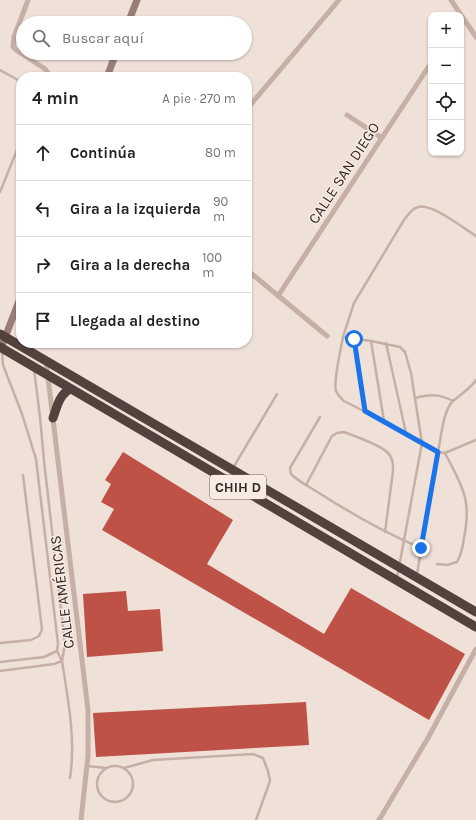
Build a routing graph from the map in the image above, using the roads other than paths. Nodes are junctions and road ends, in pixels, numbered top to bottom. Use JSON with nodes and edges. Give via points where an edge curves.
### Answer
{"nodes":[{"id":1,"x":28,"y":0,"type":"edge"},
{"id":2,"x":137,"y":0,"type":"edge"},
{"id":3,"x":339,"y":0,"type":"edge"},
{"id":4,"x":451,"y":0,"type":"edge"},
{"id":5,"x":458,"y":12,"type":"edge"},
{"id":6,"x":22,"y":16,"type":"edge"},
{"id":7,"x":131,"y":16,"type":"edge"},
{"id":8,"x":464,"y":20,"type":"edge"},
{"id":9,"x":16,"y":33,"type":"edge"},
{"id":10,"x":476,"y":37,"type":"edge"},
{"id":11,"x":16,"y":50,"type":"edge"},
{"id":12,"x":31,"y":60,"type":"edge"},
{"id":13,"x":113,"y":60,"type":"edge"},
{"id":14,"x":428,"y":67,"type":"edge"},
{"id":15,"x":0,"y":70,"type":"edge"},
{"id":16,"x":48,"y":72,"type":"edge"},
{"id":17,"x":109,"y":72,"type":"edge"},
{"id":18,"x":16,"y":79,"type":"edge"},
{"id":19,"x":252,"y":103,"type":"edge"},
{"id":20,"x":347,"y":115,"type":"dead end"},
{"id":21,"x":382,"y":138,"type":"junction"},
{"id":22,"x":16,"y":152,"type":"edge"},
{"id":23,"x":0,"y":192,"type":"edge"},
{"id":24,"x":476,"y":236,"type":"edge"},
{"id":25,"x":252,"y":274,"type":"edge"},
{"id":26,"x":278,"y":296,"type":"junction"},
{"id":27,"x":16,"y":307,"type":"edge"},
{"id":28,"x":3,"y":335,"type":"edge"},
{"id":29,"x":327,"y":336,"type":"dead end"},
{"id":30,"x":343,"y":337,"type":"junction"},
{"id":31,"x":354,"y":339,"type":"junction"},
{"id":32,"x":371,"y":341,"type":"junction"},
{"id":33,"x":16,"y":343,"type":"edge"},
{"id":34,"x":386,"y":343,"type":"junction"},
{"id":35,"x":1,"y":348,"type":"edge"},
{"id":36,"x":25,"y":348,"type":"edge"},
{"id":37,"x":32,"y":352,"type":"junction"},
{"id":38,"x":46,"y":361,"type":"junction"},
{"id":39,"x":33,"y":367,"type":"junction"},
{"id":40,"x":48,"y":376,"type":"junction"},
{"id":41,"x":476,"y":380,"type":"edge"},
{"id":42,"x":70,"y":389,"type":"junction"},
{"id":43,"x":277,"y":394,"type":"dead end"},
{"id":44,"x":415,"y":398,"type":"junction"},
{"id":45,"x":453,"y":401,"type":"junction"},
{"id":46,"x":365,"y":411,"type":"junction"},
{"id":47,"x":320,"y":417,"type":"dead end"},
{"id":48,"x":53,"y":418,"type":"junction"},
{"id":49,"x":384,"y":422,"type":"junction"},
{"id":50,"x":406,"y":434,"type":"junction"},
{"id":51,"x":476,"y":440,"type":"edge"},
{"id":52,"x":422,"y":443,"type":"junction"},
{"id":53,"x":438,"y":452,"type":"junction"},
{"id":54,"x":445,"y":453,"type":"junction"},
{"id":55,"x":232,"y":469,"type":"junction"},
{"id":56,"x":23,"y":475,"type":"dead end"},
{"id":57,"x":226,"y":480,"type":"junction"},
{"id":58,"x":306,"y":485,"type":"junction"},
{"id":59,"x":293,"y":504,"type":"junction"},
{"id":60,"x":290,"y":518,"type":"junction"},
{"id":61,"x":316,"y":518,"type":"junction"},
{"id":62,"x":309,"y":530,"type":"junction"},
{"id":63,"x":385,"y":532,"type":"junction"},
{"id":64,"x":405,"y":541,"type":"junction"},
{"id":65,"x":421,"y":548,"type":"junction"},
{"id":66,"x":437,"y":564,"type":"dead end"},
{"id":67,"x":400,"y":567,"type":"junction"},
{"id":68,"x":416,"y":577,"type":"junction"},
{"id":69,"x":397,"y":580,"type":"junction"},
{"id":70,"x":414,"y":591,"type":"junction"},
{"id":71,"x":476,"y":612,"type":"edge"},
{"id":72,"x":476,"y":627,"type":"edge"},
{"id":73,"x":0,"y":643,"type":"edge"},
{"id":74,"x":476,"y":649,"type":"edge"},
{"id":75,"x":57,"y":651,"type":"junction"},
{"id":76,"x":62,"y":661,"type":"junction"},
{"id":77,"x":0,"y":662,"type":"edge"},
{"id":78,"x":0,"y":671,"type":"edge"},
{"id":79,"x":87,"y":766,"type":"junction"},
{"id":80,"x":107,"y":768,"type":"junction"},
{"id":81,"x":124,"y":768,"type":"junction"},
{"id":82,"x":70,"y":778,"type":"dead end"},
{"id":83,"x":80,"y":820,"type":"edge"},
{"id":84,"x":256,"y":820,"type":"edge"},
{"id":85,"x":379,"y":820,"type":"edge"}],
"edges":[{"from":1,"to":6,"type":"street"},
{"from":2,"to":7,"type":"street"},
{"from":3,"to":19,"type":"street"},
{"from":4,"to":5,"type":"street"},
{"from":8,"to":10,"type":"street"},
{"from":9,"to":11,"type":"street","via":[[12,44]]},
{"from":12,"to":16,"type":"street"},
{"from":13,"to":17,"type":"street"},
{"from":14,"to":21,"type":"street","name":"CALLE SAN DIEGO"},
{"from":15,"to":18,"type":"lane"},
{"from":20,"to":21,"type":"street"},
{"from":21,"to":26,"type":"street","name":"CALLE SAN DIEGO"},
{"from":22,"to":23,"type":"lane"},
{"from":24,"to":30,"type":"lane","via":[[431,208],[422,207],[411,211],[354,304]]},
{"from":25,"to":26,"type":"street"},
{"from":26,"to":29,"type":"street"},
{"from":27,"to":28,"type":"street"},
{"from":28,"to":33,"type":"highway","number":"CHIH D"},
{"from":28,"to":35,"type":"street"},
{"from":30,"to":31,"type":"lane"},
{"from":30,"to":46,"type":"lane","via":[[335,385],[337,394],[344,401]]},
{"from":31,"to":32,"type":"lane"},
{"from":31,"to":46,"type":"lane"},
{"from":32,"to":34,"type":"lane"},
{"from":32,"to":49,"type":"lane"},
{"from":34,"to":44,"type":"lane","via":[[400,347],[405,352]]},
{"from":34,"to":50,"type":"lane"},
{"from":35,"to":39,"type":"highway","number":"CHIH D"},
{"from":35,"to":75,"type":"lane","via":[[3,365],[36,459],[57,623]]},
{"from":36,"to":37,"type":"highway","number":"CHIH D"},
{"from":37,"to":38,"type":"highway","number":"CHIH D"},
{"from":37,"to":39,"type":"lane"},
{"from":38,"to":40,"type":"street","name":"CALLE AMÉRICAS"},
{"from":38,"to":55,"type":"highway","number":"CHIH D"},
{"from":39,"to":40,"type":"highway","number":"CHIH D"},
{"from":39,"to":76,"type":"lane","via":[[66,644]]},
{"from":40,"to":42,"type":"highway","number":"CHIH D"},
{"from":40,"to":48,"type":"street","name":"CALLE AMÉRICAS"},
{"from":41,"to":45,"type":"lane"},
{"from":42,"to":48,"type":"highway","via":[[63,393]]},
{"from":42,"to":57,"type":"highway","number":"CHIH D"},
{"from":43,"to":55,"type":"lane"},
{"from":44,"to":45,"type":"lane","via":[[431,394]]},
{"from":44,"to":52,"type":"lane"},
{"from":45,"to":53,"type":"lane","via":[[446,413]]},
{"from":46,"to":49,"type":"lane"},
{"from":47,"to":58,"type":"lane","via":[[290,468],[293,476]]},
{"from":48,"to":79,"type":"street","name":"CALLE AMÉRICAS","via":[[86,696]]},
{"from":49,"to":50,"type":"lane"},
{"from":50,"to":52,"type":"lane"},
{"from":51,"to":54,"type":"lane"},
{"from":52,"to":53,"type":"lane"},
{"from":52,"to":64,"type":"lane"},
{"from":53,"to":54,"type":"lane"},
{"from":53,"to":65,"type":"lane"},
{"from":54,"to":66,"type":"lane","via":[[465,493],[467,522],[457,562]]},
{"from":55,"to":57,"type":"lane"},
{"from":55,"to":59,"type":"highway","number":"CHIH D"},
{"from":56,"to":73,"type":"lane","via":[[42,629],[39,636],[31,640]]},
{"from":57,"to":60,"type":"highway","number":"CHIH D"},
{"from":58,"to":63,"type":"lane"},
{"from":58,"to":63,"type":"lane","via":[[332,436],[337,433],[344,432],[385,450],[392,461],[393,471]]},
{"from":59,"to":60,"type":"highway","via":[[295,512]]},
{"from":59,"to":61,"type":"highway","number":"CHIH D"},
{"from":60,"to":62,"type":"highway","number":"CHIH D"},
{"from":61,"to":62,"type":"highway","via":[[310,522]]},
{"from":61,"to":67,"type":"highway","number":"CHIH D"},
{"from":62,"to":69,"type":"highway","number":"CHIH D"},
{"from":63,"to":64,"type":"lane"},
{"from":64,"to":65,"type":"lane"},
{"from":64,"to":67,"type":"lane"},
{"from":65,"to":68,"type":"lane"},
{"from":67,"to":68,"type":"highway","number":"CHIH D"},
{"from":67,"to":69,"type":"lane"},
{"from":68,"to":70,"type":"lane"},
{"from":68,"to":71,"type":"highway","number":"CHIH D"},
{"from":69,"to":70,"type":"highway","number":"CHIH D"},
{"from":70,"to":72,"type":"highway","number":"CHIH D"},
{"from":74,"to":85,"type":"street","via":[[428,738]]},
{"from":75,"to":76,"type":"lane"},
{"from":75,"to":77,"type":"lane","via":[[44,657]]},
{"from":76,"to":78,"type":"lane"},
{"from":76,"to":82,"type":"lane","via":[[72,736],[73,760]]},
{"from":79,"to":80,"type":"lane"},
{"from":79,"to":83,"type":"street","name":"CALLE AMÉRICAS"},
{"from":80,"to":81,"type":"lane"},
{"from":80,"to":81,"type":"lane","via":[[99,776],[97,787],[103,798],[114,802],[125,799],[133,790],[132,778]]},
{"from":81,"to":84,"type":"lane","via":[[153,760],[253,754],[263,758],[270,781]]}]}
